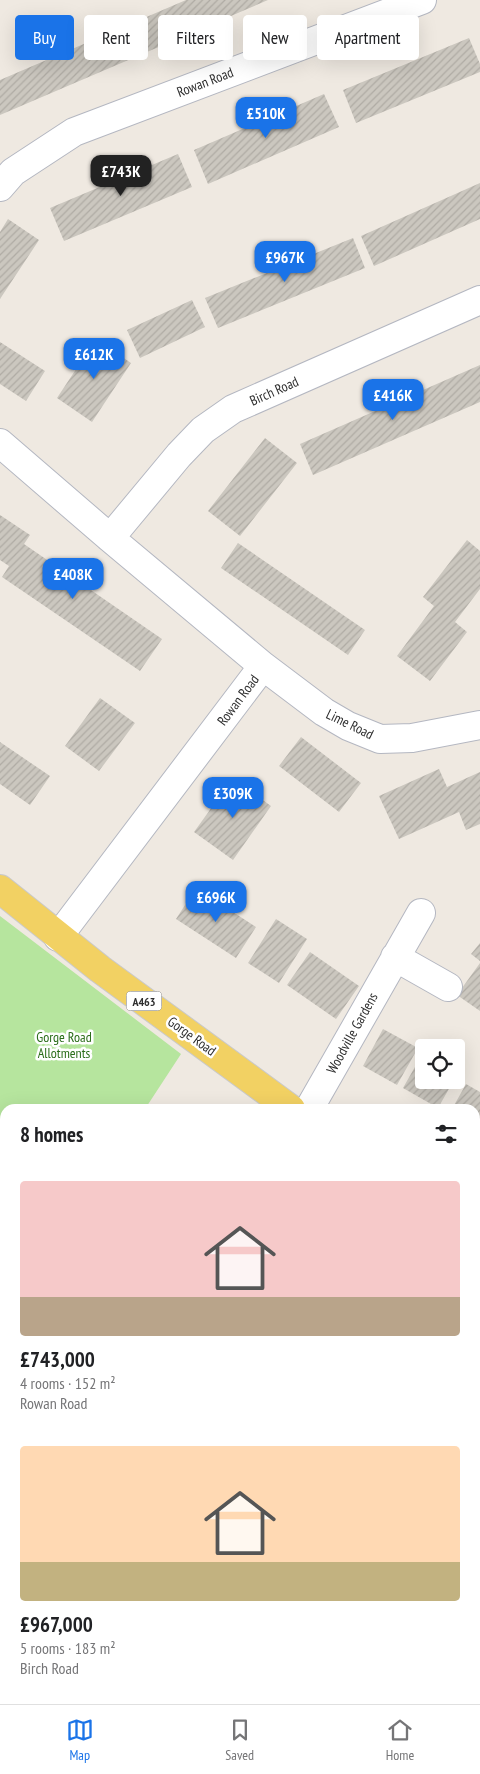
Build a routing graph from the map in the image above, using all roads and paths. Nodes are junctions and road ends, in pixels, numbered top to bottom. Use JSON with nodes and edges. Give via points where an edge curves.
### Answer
{"nodes":[{"id":1,"x":422,"y":0,"type":"edge"},
{"id":2,"x":0,"y":187,"type":"edge"},
{"id":3,"x":480,"y":300,"type":"edge"},
{"id":4,"x":0,"y":444,"type":"edge"},
{"id":5,"x":110,"y":538,"type":"junction"},
{"id":6,"x":263,"y":666,"type":"junction"},
{"id":7,"x":480,"y":725,"type":"edge"},
{"id":8,"x":0,"y":890,"type":"edge"},
{"id":9,"x":421,"y":913,"type":"dead end"},
{"id":10,"x":58,"y":937,"type":"junction"},
{"id":11,"x":395,"y":957,"type":"junction"},
{"id":12,"x":448,"y":987,"type":"dead end"},
{"id":13,"x":284,"y":1104,"type":"edge"},
{"id":14,"x":312,"y":1104,"type":"edge"}],
"edges":[{"from":1,"to":2,"type":"street","name":"Rowan Road","via":[[74,132],[13,172]]},
{"from":3,"to":5,"type":"street","name":"Birch Road","via":[[233,409],[203,430]]},
{"from":4,"to":5,"type":"street","name":"Rowan Road"},
{"from":5,"to":6,"type":"street","name":"Rowan Road"},
{"from":6,"to":7,"type":"street","name":"Lime Road","via":[[324,712],[380,739],[412,738]]},
{"from":6,"to":10,"type":"street","name":"Rowan Road"},
{"from":8,"to":10,"type":"main road","name":"Gorge Road","number":"A463"},
{"from":9,"to":11,"type":"street","name":"Woodville Gardens"},
{"from":10,"to":13,"type":"main road","name":"Gorge Road","number":"A463"},
{"from":11,"to":12,"type":"street"},
{"from":11,"to":14,"type":"street","name":"Woodville Gardens"}]}
